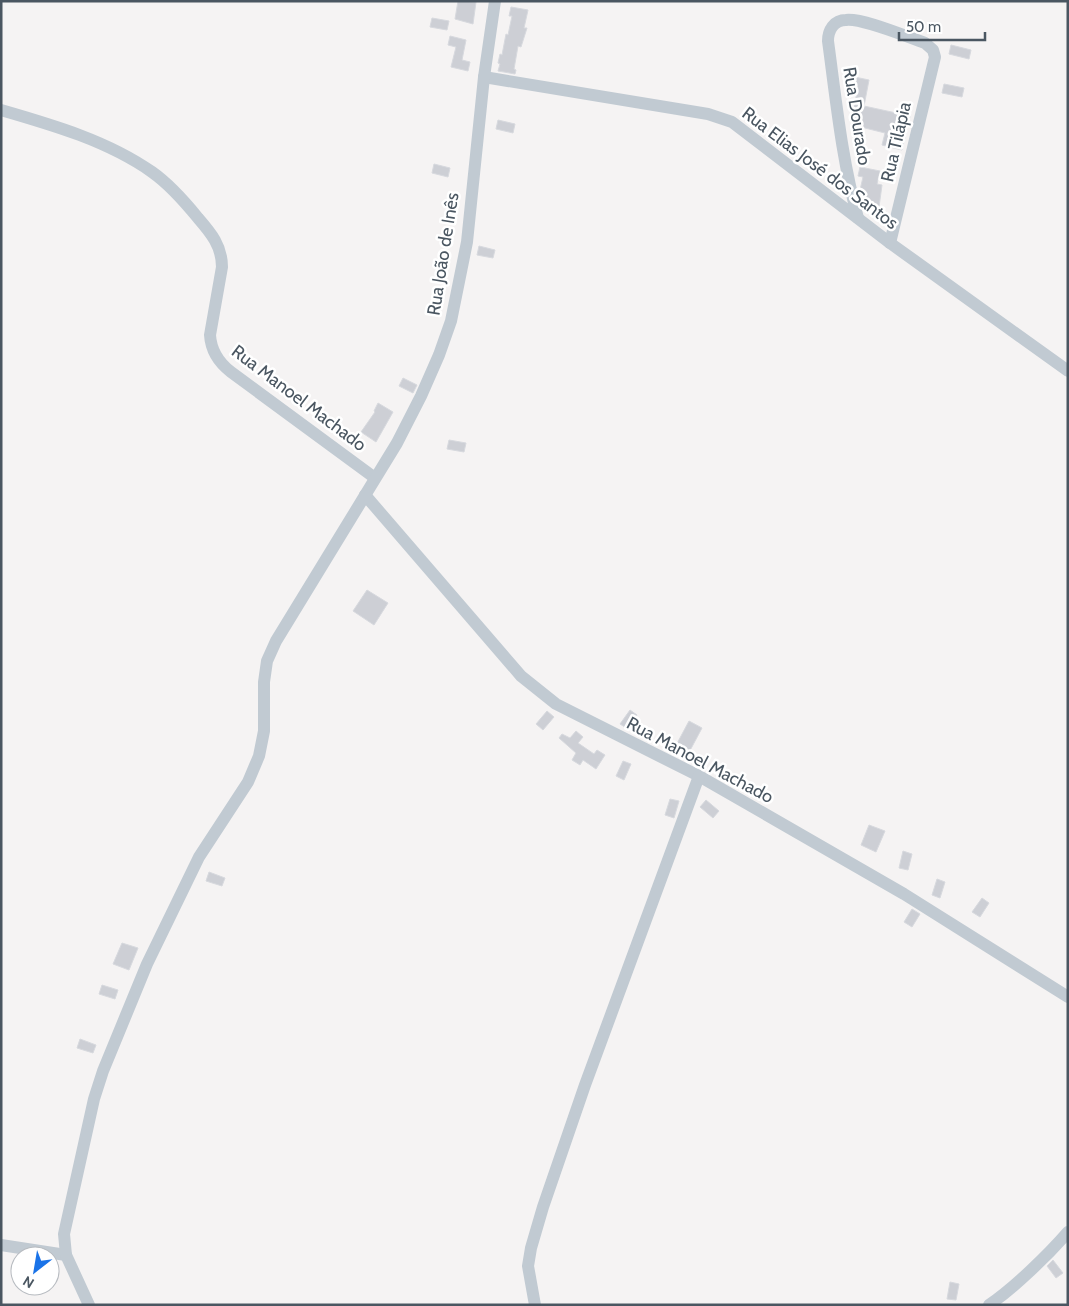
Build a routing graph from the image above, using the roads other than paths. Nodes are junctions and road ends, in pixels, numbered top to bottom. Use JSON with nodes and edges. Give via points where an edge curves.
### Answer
{"nodes":[{"id":1,"x":496,"y":1,"type":"edge"},
{"id":2,"x":837,"y":22,"type":"joint"},
{"id":3,"x":484,"y":78,"type":"junction"},
{"id":4,"x":1,"y":110,"type":"edge"},
{"id":5,"x":858,"y":218,"type":"junction"},
{"id":6,"x":890,"y":242,"type":"junction"},
{"id":7,"x":1068,"y":372,"type":"edge"},
{"id":8,"x":375,"y":478,"type":"junction"},
{"id":9,"x":365,"y":495,"type":"junction"},
{"id":10,"x":699,"y":776,"type":"junction"},
{"id":11,"x":1068,"y":997,"type":"edge"},
{"id":12,"x":1068,"y":1232,"type":"edge"},
{"id":13,"x":1,"y":1245,"type":"edge"},
{"id":14,"x":66,"y":1256,"type":"junction"},
{"id":15,"x":89,"y":1305,"type":"edge"},
{"id":16,"x":535,"y":1305,"type":"edge"},
{"id":17,"x":989,"y":1305,"type":"edge"}],
"edges":[{"from":1,"to":3,"type":"street","name":"Rua João de Inês"},
{"from":2,"to":5,"type":"street","name":"Rua Dourado","via":[[828,33],[828,41],[844,156]]},
{"from":2,"to":6,"type":"street","name":"Rua Tilápia","via":[[860,21],[925,44],[933,50],[935,57]]},
{"from":3,"to":5,"type":"street","name":"Rua Elias José dos Santos","via":[[708,114],[732,122]]},
{"from":3,"to":8,"type":"street","name":"Rua João de Inês","via":[[467,242],[451,321],[421,396]]},
{"from":4,"to":8,"type":"street","name":"Rua Manoel Machado","via":[[117,152],[154,173],[172,190],[219,246],[222,267],[210,335],[215,355],[231,372]]},
{"from":5,"to":6,"type":"street","name":"Rua Elias José dos Santos"},
{"from":6,"to":7,"type":"street","name":"Rua Elias José dos Santos"},
{"from":8,"to":9,"type":"street","name":"Rua João de Inês"},
{"from":9,"to":10,"type":"street","name":"Rua Manoel Machado","via":[[521,676],[556,704]]},
{"from":9,"to":14,"type":"street","name":"Rua João de Inês","via":[[266,662],[264,731],[259,756],[248,782],[199,857],[147,964],[103,1071],[64,1234]]},
{"from":10,"to":11,"type":"street","name":"Rua Manoel Machado","via":[[904,894]]},
{"from":10,"to":16,"type":"street","via":[[543,1207],[528,1266]]},
{"from":12,"to":17,"type":"street"},
{"from":13,"to":14,"type":"street"},
{"from":14,"to":15,"type":"street"}]}
